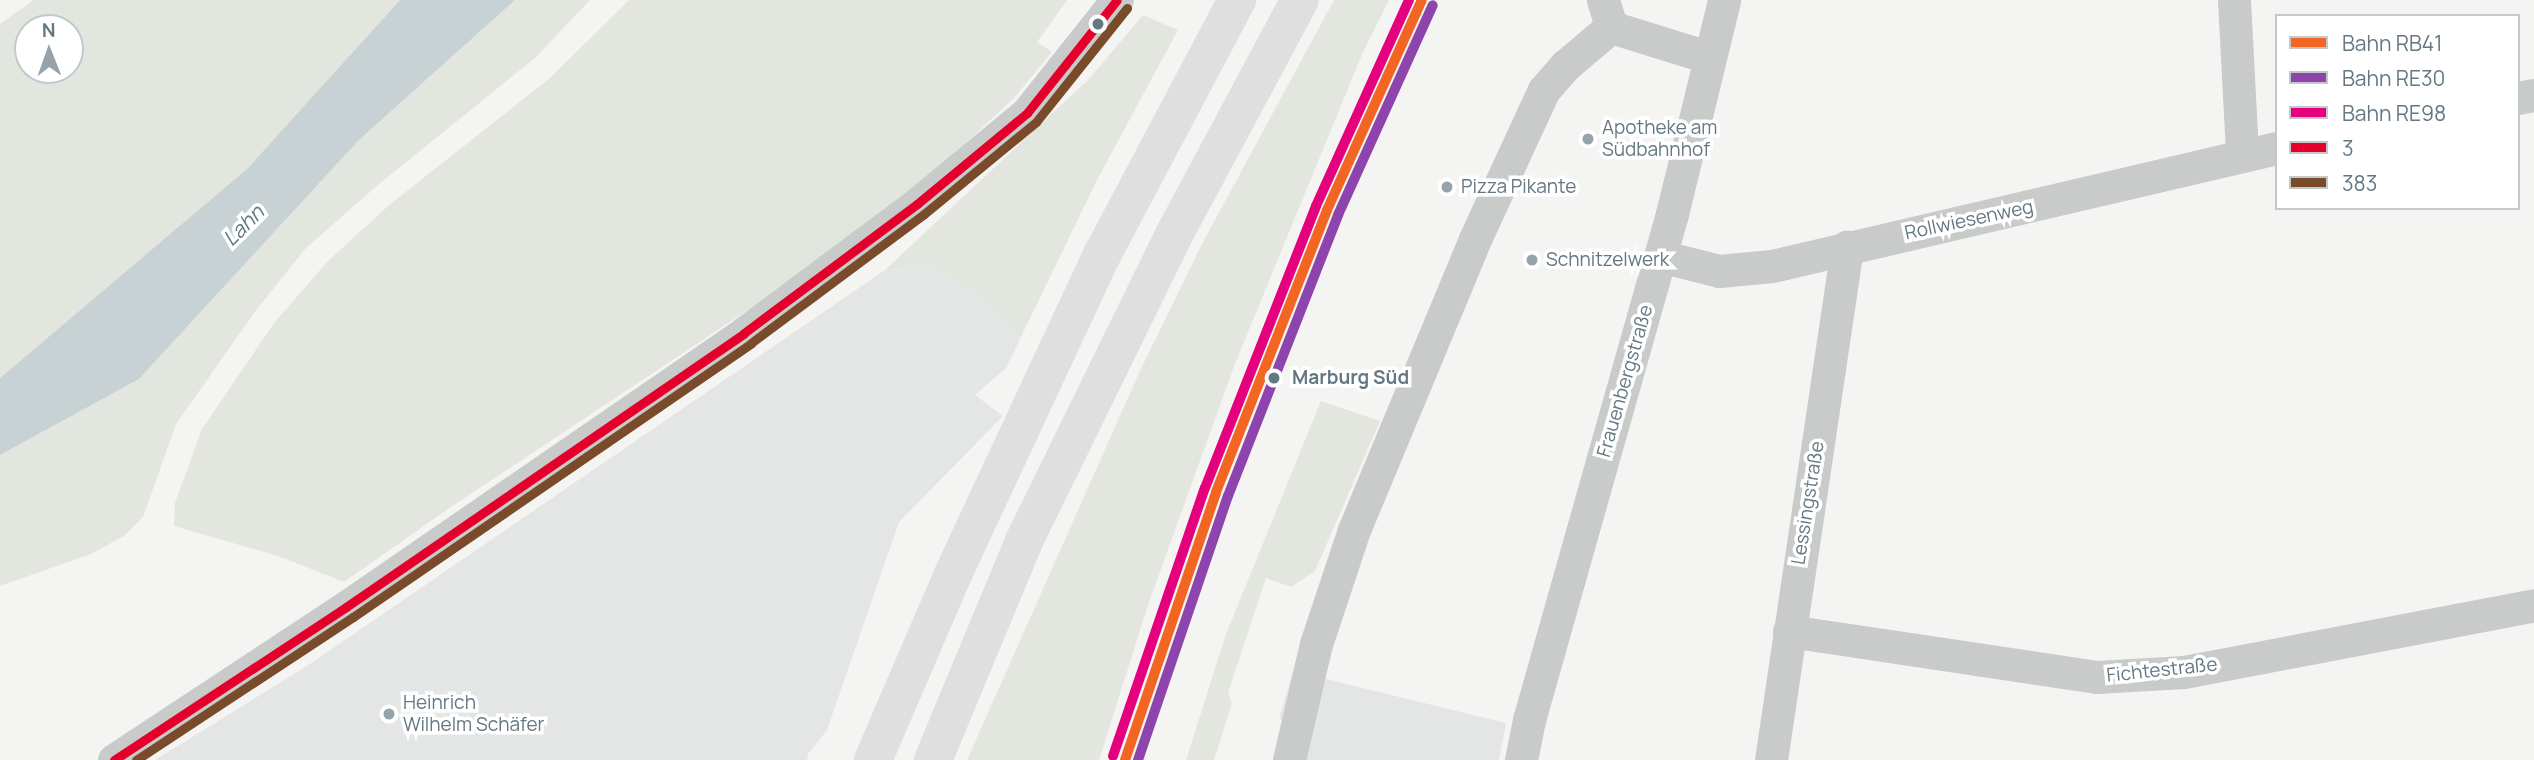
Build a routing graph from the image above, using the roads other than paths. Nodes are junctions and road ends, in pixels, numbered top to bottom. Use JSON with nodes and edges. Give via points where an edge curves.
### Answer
{"nodes":[{"id":1,"x":1117,"y":0,"type":"edge"},
{"id":2,"x":1237,"y":0,"type":"edge"},
{"id":3,"x":1300,"y":0,"type":"edge"},
{"id":4,"x":1724,"y":0,"type":"edge"},
{"id":5,"x":2234,"y":0,"type":"edge"},
{"id":6,"x":1606,"y":11,"type":"edge"},
{"id":7,"x":1708,"y":57,"type":"junction"},
{"id":8,"x":2275,"y":148,"type":"edge"},
{"id":9,"x":2242,"y":155,"type":"junction"},
{"id":10,"x":1847,"y":247,"type":"junction"},
{"id":11,"x":1660,"y":256,"type":"junction"},
{"id":12,"x":2534,"y":605,"type":"edge"},
{"id":13,"x":1789,"y":631,"type":"junction"},
{"id":14,"x":114,"y":760,"type":"edge"},
{"id":15,"x":873,"y":760,"type":"edge"},
{"id":16,"x":933,"y":760,"type":"edge"},
{"id":17,"x":1289,"y":760,"type":"edge"},
{"id":18,"x":1521,"y":760,"type":"edge"},
{"id":19,"x":1771,"y":760,"type":"edge"}],
"edges":[{"from":1,"to":14,"type":"street","via":[[1027,113],[906,212],[744,334]]},
{"from":2,"to":15,"type":"highway","via":[[1102,255],[954,572]]},
{"from":3,"to":16,"type":"highway","via":[[1175,231],[1030,529]]},
{"from":4,"to":7,"type":"street","name":"Frauenbergstraße"},
{"from":5,"to":9,"type":"street"},
{"from":6,"to":7,"type":"street"},
{"from":6,"to":17,"type":"street","via":[[1544,90],[1475,239],[1354,530],[1316,644]]},
{"from":7,"to":11,"type":"street","name":"Frauenbergstraße"},
{"from":8,"to":9,"type":"street","name":"Rollwiesenweg"},
{"from":9,"to":10,"type":"street","name":"Rollwiesenweg"},
{"from":10,"to":11,"type":"street","name":"Rollwiesenweg","via":[[1772,266],[1720,271]]},
{"from":10,"to":13,"type":"street","name":"Lessingstraße"},
{"from":11,"to":18,"type":"street","name":"Frauenbergstraße"},
{"from":12,"to":13,"type":"street","name":"Fichtestraße","via":[[2184,672],[2097,677]]},
{"from":13,"to":19,"type":"street","name":"Lessingstraße"}]}
